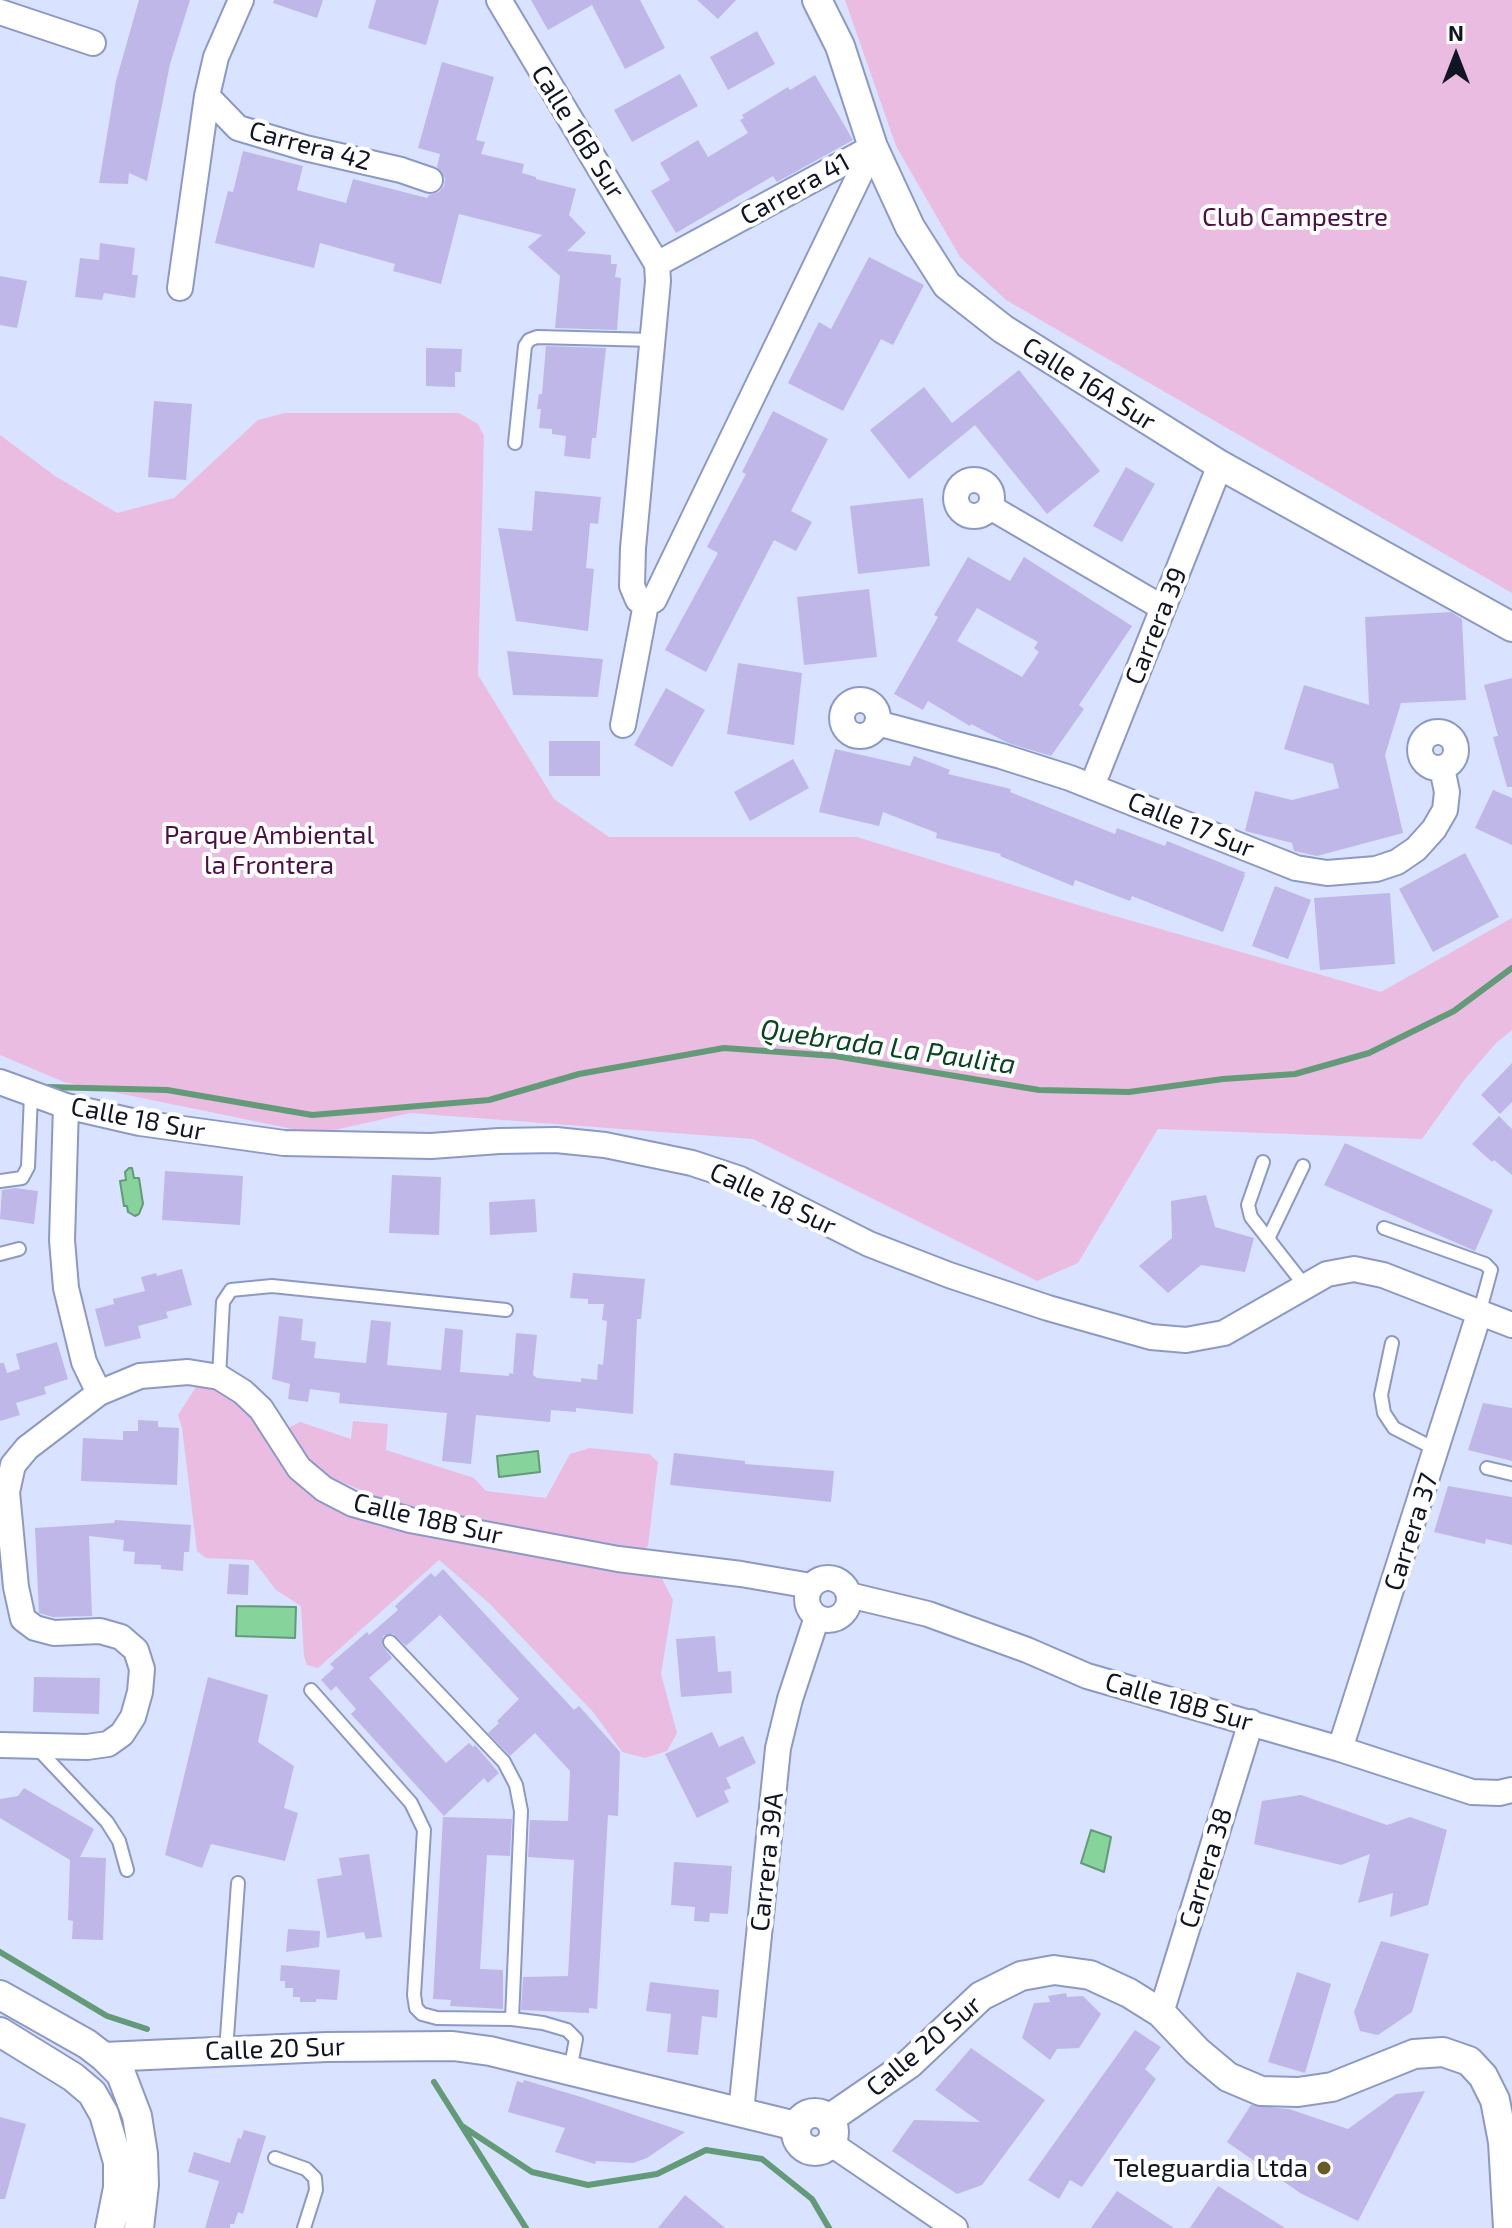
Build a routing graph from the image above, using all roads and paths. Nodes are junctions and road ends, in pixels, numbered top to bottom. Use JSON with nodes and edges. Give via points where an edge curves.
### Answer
{"nodes":[{"id":1,"x":241,"y":0,"type":"edge"},
{"id":2,"x":499,"y":0,"type":"edge"},
{"id":3,"x":817,"y":0,"type":"edge"},
{"id":4,"x":0,"y":12,"type":"edge"},
{"id":5,"x":93,"y":43,"type":"dead end"},
{"id":6,"x":207,"y":96,"type":"junction"},
{"id":7,"x":873,"y":147,"type":"junction"},
{"id":8,"x":430,"y":180,"type":"dead end"},
{"id":9,"x":657,"y":264,"type":"junction"},
{"id":10,"x":180,"y":288,"type":"dead end"},
{"id":11,"x":653,"y":340,"type":"junction"},
{"id":12,"x":515,"y":443,"type":"dead end"},
{"id":13,"x":1220,"y":465,"type":"junction"},
{"id":14,"x":990,"y":507,"type":"dead end"},
{"id":15,"x":646,"y":604,"type":"junction"},
{"id":16,"x":1163,"y":608,"type":"junction"},
{"id":17,"x":1512,"y":627,"type":"edge"},
{"id":18,"x":877,"y":723,"type":"dead end"},
{"id":19,"x":623,"y":725,"type":"dead end"},
{"id":20,"x":1442,"y":768,"type":"dead end"},
{"id":21,"x":1092,"y":786,"type":"junction"},
{"id":22,"x":0,"y":1082,"type":"edge"},
{"id":23,"x":31,"y":1095,"type":"junction"},
{"id":24,"x":66,"y":1106,"type":"junction"},
{"id":25,"x":1263,"y":1162,"type":"dead end"},
{"id":26,"x":1303,"y":1166,"type":"dead end"},
{"id":27,"x":0,"y":1181,"type":"edge"},
{"id":28,"x":1384,"y":1228,"type":"dead end"},
{"id":29,"x":1268,"y":1239,"type":"junction"},
{"id":30,"x":19,"y":1249,"type":"dead end"},
{"id":31,"x":0,"y":1254,"type":"edge"},
{"id":32,"x":1305,"y":1286,"type":"junction"},
{"id":33,"x":506,"y":1310,"type":"dead end"},
{"id":34,"x":1479,"y":1314,"type":"junction"},
{"id":35,"x":1512,"y":1325,"type":"edge"},
{"id":36,"x":1392,"y":1343,"type":"dead end"},
{"id":37,"x":219,"y":1377,"type":"junction"},
{"id":38,"x":99,"y":1393,"type":"junction"},
{"id":39,"x":1437,"y":1450,"type":"junction"},
{"id":40,"x":1487,"y":1468,"type":"dead end"},
{"id":41,"x":1512,"y":1474,"type":"edge"},
{"id":42,"x":3,"y":1490,"type":"edge"},
{"id":43,"x":811,"y":1586,"type":"junction"},
{"id":44,"x":849,"y":1595,"type":"junction"},
{"id":45,"x":817,"y":1617,"type":"junction"},
{"id":46,"x":390,"y":1642,"type":"dead end"},
{"id":47,"x":311,"y":1690,"type":"dead end"},
{"id":48,"x":1251,"y":1722,"type":"junction"},
{"id":49,"x":0,"y":1745,"type":"edge"},
{"id":50,"x":35,"y":1746,"type":"junction"},
{"id":51,"x":1340,"y":1749,"type":"junction"},
{"id":52,"x":1512,"y":1790,"type":"edge"},
{"id":53,"x":127,"y":1870,"type":"dead end"},
{"id":54,"x":238,"y":1883,"type":"dead end"},
{"id":55,"x":0,"y":1995,"type":"edge"},
{"id":56,"x":1161,"y":2013,"type":"junction"},
{"id":57,"x":512,"y":2019,"type":"junction"},
{"id":58,"x":0,"y":2032,"type":"edge"},
{"id":59,"x":226,"y":2051,"type":"junction"},
{"id":60,"x":176,"y":2053,"type":"junction"},
{"id":61,"x":104,"y":2057,"type":"junction"},
{"id":62,"x":570,"y":2071,"type":"junction"},
{"id":63,"x":129,"y":2092,"type":"junction"},
{"id":64,"x":741,"y":2112,"type":"junction"},
{"id":65,"x":830,"y":2131,"type":"junction"},
{"id":66,"x":275,"y":2158,"type":"dead end"},
{"id":67,"x":110,"y":2228,"type":"edge"},
{"id":68,"x":139,"y":2228,"type":"edge"},
{"id":69,"x":304,"y":2228,"type":"edge"},
{"id":70,"x":955,"y":2228,"type":"edge"},
{"id":71,"x":1508,"y":2228,"type":"edge"}],
"edges":[{"from":1,"to":6,"type":"street","via":[[216,57]]},
{"from":2,"to":9,"type":"street","name":"Calle 16B Sur"},
{"from":3,"to":7,"type":"street","name":"Calle 16A Sur","via":[[840,46]]},
{"from":4,"to":5,"type":"street"},
{"from":6,"to":8,"type":"street","name":"Carrera 42","via":[[238,128]]},
{"from":6,"to":10,"type":"street"},
{"from":7,"to":9,"type":"street","name":"Carrera 41"},
{"from":7,"to":13,"type":"street","name":"Calle 16A Sur","via":[[910,227],[947,285],[1003,329]]},
{"from":7,"to":15,"type":"street","name":"Carrera 41","via":[[654,600]]},
{"from":9,"to":11,"type":"street"},
{"from":11,"to":12,"type":"lane","via":[[529,340]]},
{"from":11,"to":15,"type":"street","via":[[633,548],[632,586]]},
{"from":13,"to":16,"type":"street","name":"Carrera 39"},
{"from":13,"to":17,"type":"street","name":"Calle 16A Sur"},
{"from":14,"to":16,"type":"street"},
{"from":15,"to":19,"type":"street","name":"Carrera 41"},
{"from":16,"to":21,"type":"street","name":"Carrera 39"},
{"from":18,"to":21,"type":"street","name":"Calle 17 Sur"},
{"from":20,"to":21,"type":"street","name":"Calle 17 Sur","via":[[1445,810],[1434,829],[1397,862],[1352,873],[1296,868]]},
{"from":22,"to":23,"type":"street","name":"Calle 18 Sur"},
{"from":23,"to":24,"type":"street","name":"Calle 18 Sur"},
{"from":23,"to":27,"type":"lane","via":[[28,1167],[22,1178]]},
{"from":24,"to":32,"type":"street","name":"Calle 18 Sur","via":[[140,1123],[284,1143],[431,1146],[556,1140],[692,1163],[740,1179],[869,1244],[949,1275],[1151,1337],[1186,1340],[1224,1333]]},
{"from":24,"to":38,"type":"street","via":[[66,1288],[84,1362]]},
{"from":25,"to":29,"type":"lane","via":[[1248,1205]]},
{"from":26,"to":29,"type":"lane"},
{"from":28,"to":34,"type":"lane","via":[[1485,1264],[1491,1270]]},
{"from":29,"to":32,"type":"lane"},
{"from":30,"to":31,"type":"lane"},
{"from":32,"to":34,"type":"street","name":"Calle 18 Sur","via":[[1327,1274],[1354,1269],[1383,1275]]},
{"from":33,"to":37,"type":"lane","via":[[272,1286],[231,1290],[223,1302]]},
{"from":34,"to":35,"type":"street","name":"Calle 18 Sur"},
{"from":34,"to":39,"type":"street","name":"Carrera 37"},
{"from":36,"to":39,"type":"lane","via":[[1381,1395],[1384,1413],[1394,1428]]},
{"from":37,"to":38,"type":"street","name":"Calle 18B Sur","via":[[164,1372]]},
{"from":37,"to":43,"type":"street","name":"Calle 18B Sur","via":[[261,1409],[299,1468],[353,1504],[410,1520],[618,1559]]},
{"from":38,"to":42,"type":"street","name":"Calle 18B Sur","via":[[27,1448]]},
{"from":39,"to":51,"type":"street","name":"Carrera 37"},
{"from":40,"to":41,"type":"lane"},
{"from":42,"to":50,"type":"street","via":[[23,1619],[54,1633],[100,1631],[121,1637],[136,1650],[142,1669],[133,1717],[122,1734],[108,1744],[87,1747]]},
{"from":43,"to":44,"type":"street","via":[[829,1578],[842,1583]]},
{"from":43,"to":45,"type":"street","via":[[807,1599]]},
{"from":44,"to":45,"type":"street","via":[[843,1614],[830,1620]]},
{"from":44,"to":48,"type":"street","name":"Calle 18B Sur","via":[[928,1614],[1087,1676]]},
{"from":45,"to":64,"type":"street","name":"Carrera 39A","via":[[778,1748]]},
{"from":46,"to":57,"type":"lane","via":[[504,1762],[516,1785],[521,1811]]},
{"from":47,"to":57,"type":"lane","via":[[411,1803],[424,1830],[416,2008],[437,2018]]},
{"from":48,"to":51,"type":"street","name":"Calle 18B Sur"},
{"from":48,"to":56,"type":"street","name":"Carrera 38"},
{"from":49,"to":50,"type":"street"},
{"from":50,"to":53,"type":"lane","via":[[107,1822]]},
{"from":51,"to":52,"type":"street","name":"Calle 18B Sur","via":[[1472,1792]]},
{"from":54,"to":59,"type":"lane"},
{"from":55,"to":61,"type":"street"},
{"from":56,"to":65,"type":"street","name":"Calle 20 Sur","via":[[1090,1975],[1054,1970],[1021,1976],[981,1996]]},
{"from":56,"to":71,"type":"street","name":"Calle 20 Sur","via":[[1228,2077],[1261,2091],[1332,2087],[1414,2054],[1443,2052],[1469,2061],[1495,2100]]},
{"from":57,"to":62,"type":"lane","via":[[567,2030],[576,2039]]},
{"from":58,"to":67,"type":"street","via":[[73,2077],[92,2093],[104,2114],[118,2162]]},
{"from":59,"to":60,"type":"street","name":"Calle 20 Sur"},
{"from":59,"to":62,"type":"street","name":"Calle 20 Sur","via":[[453,2046]]},
{"from":60,"to":61,"type":"street","name":"Calle 20 Sur"},
{"from":60,"to":63,"type":"street","name":"Calle 20 Sur"},
{"from":61,"to":63,"type":"street"},
{"from":62,"to":64,"type":"street","name":"Calle 20 Sur"},
{"from":63,"to":68,"type":"street","via":[[143,2154]]},
{"from":64,"to":65,"type":"street","name":"Calle 20 Sur","via":[[796,2126],[808,2114],[819,2113]]},
{"from":65,"to":70,"type":"street"},
{"from":66,"to":69,"type":"lane","via":[[306,2169],[315,2178]]}]}
